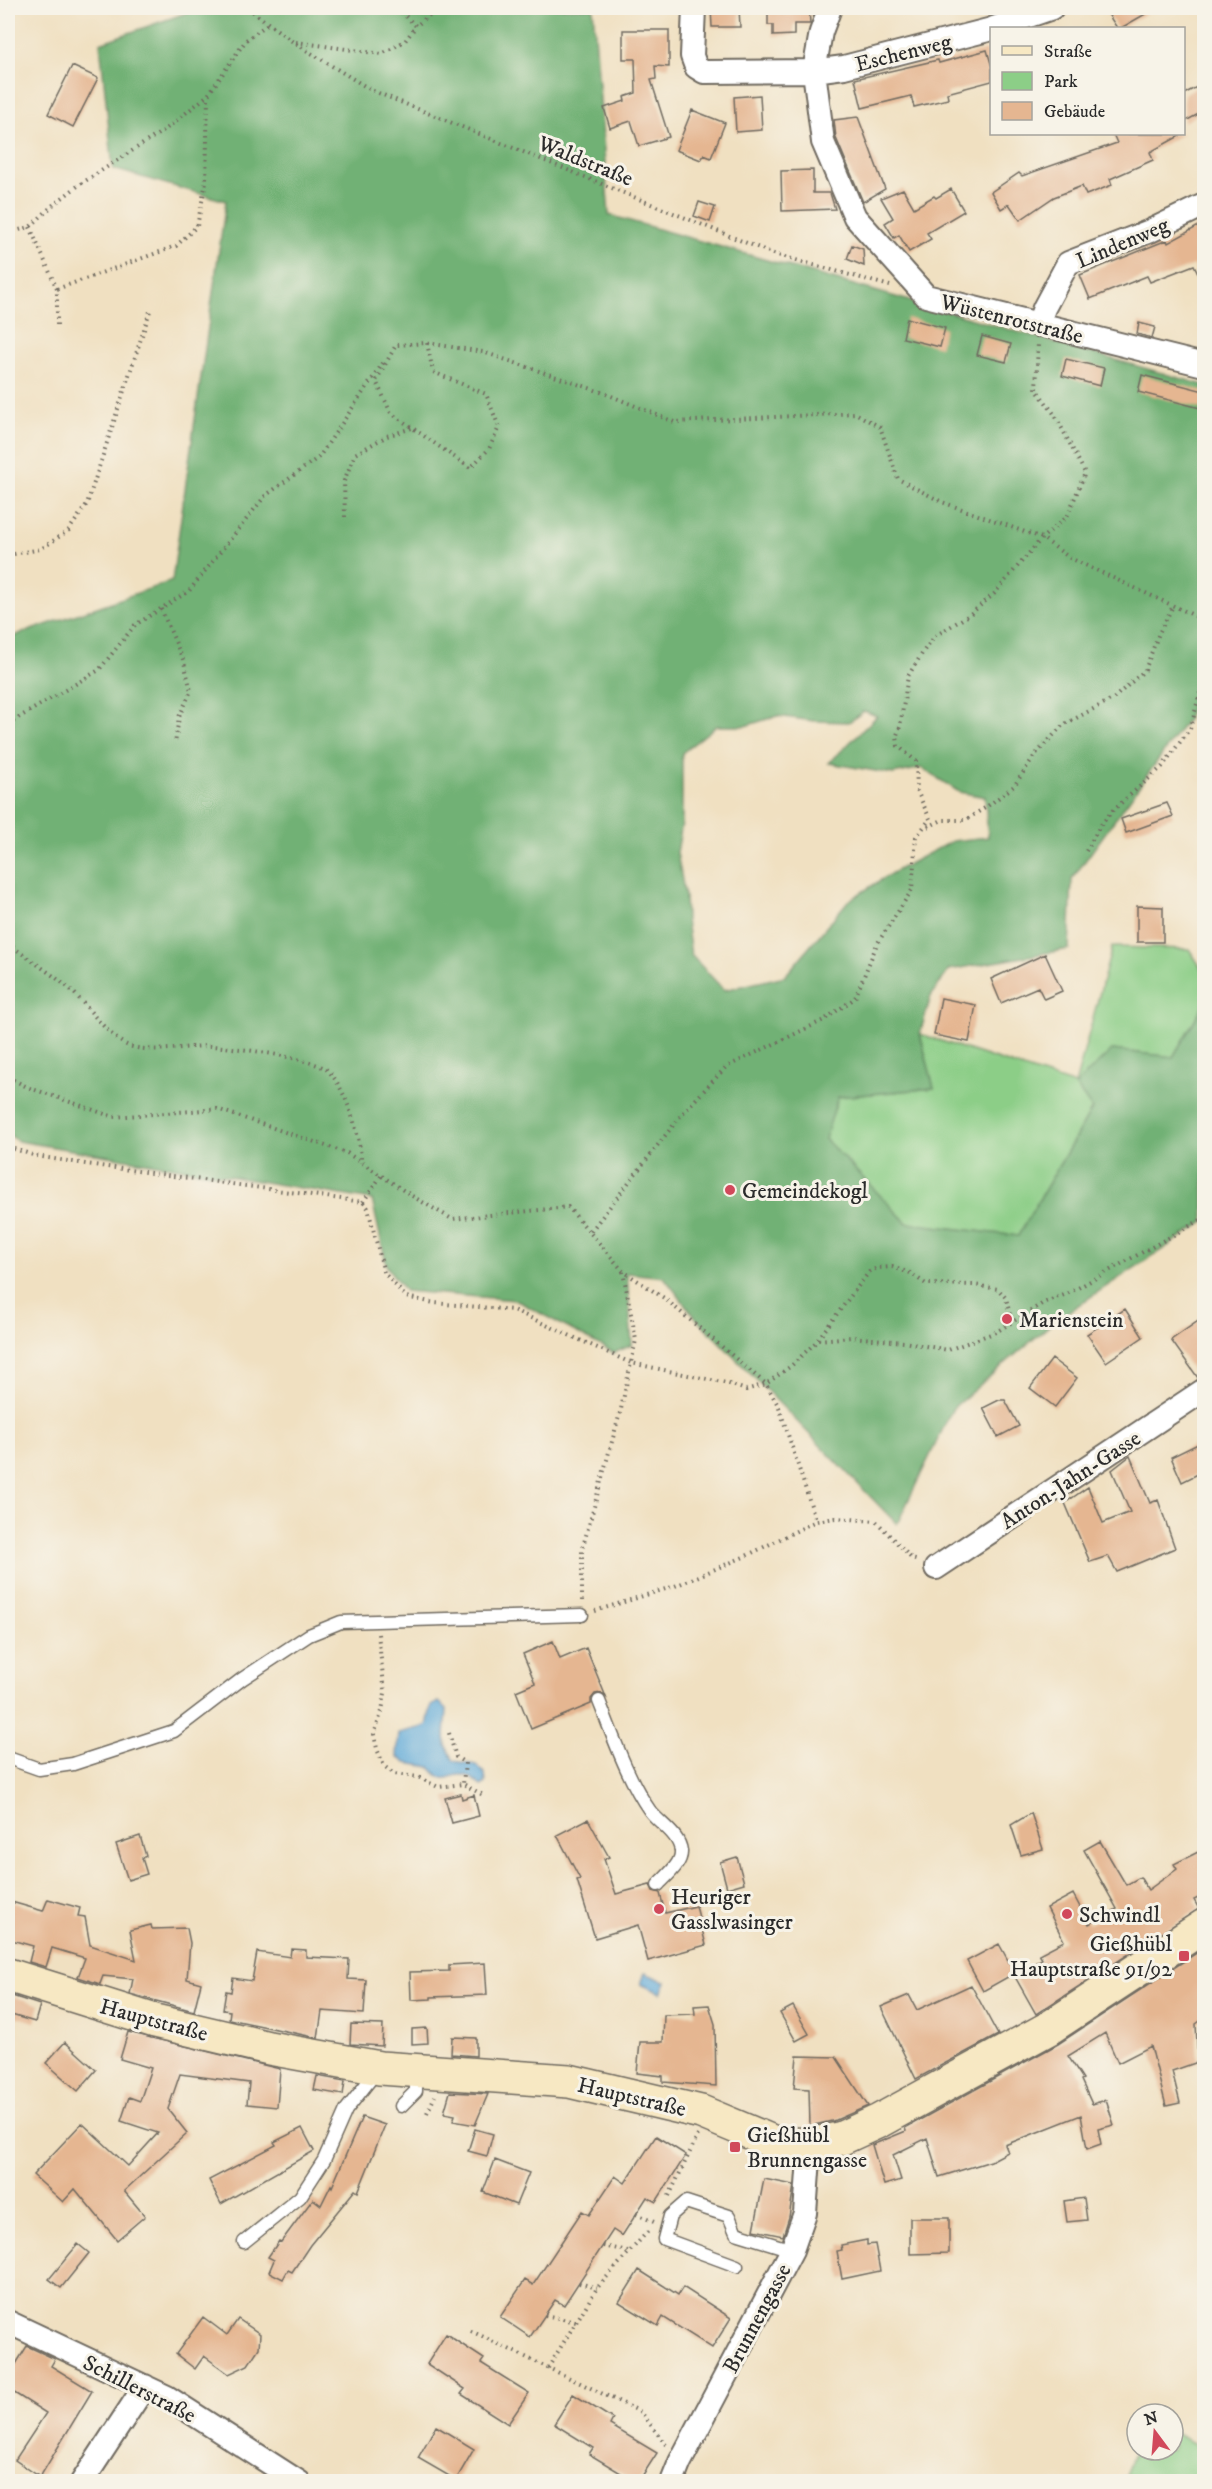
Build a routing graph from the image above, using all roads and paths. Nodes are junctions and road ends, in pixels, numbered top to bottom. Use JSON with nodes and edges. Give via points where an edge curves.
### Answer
{"nodes":[{"id":1,"x":398,"y":8,"type":"edge"},
{"id":2,"x":438,"y":8,"type":"edge"},
{"id":3,"x":694,"y":8,"type":"edge"},
{"id":4,"x":830,"y":8,"type":"edge"},
{"id":5,"x":1052,"y":8,"type":"edge"},
{"id":6,"x":251,"y":9,"type":"edge"},
{"id":7,"x":269,"y":23,"type":"junction"},
{"id":8,"x":416,"y":26,"type":"junction"},
{"id":9,"x":1000,"y":27,"type":"edge"},
{"id":10,"x":990,"y":30,"type":"edge"},
{"id":11,"x":293,"y":42,"type":"junction"},
{"id":12,"x":814,"y":71,"type":"junction"},
{"id":13,"x":208,"y":95,"type":"junction"},
{"id":14,"x":1204,"y":205,"type":"edge"},
{"id":15,"x":30,"y":227,"type":"junction"},
{"id":16,"x":8,"y":233,"type":"edge"},
{"id":17,"x":57,"y":289,"type":"junction"},
{"id":18,"x":926,"y":296,"type":"junction"},
{"id":19,"x":150,"y":311,"type":"dead end"},
{"id":20,"x":1038,"y":325,"type":"junction"},
{"id":21,"x":57,"y":329,"type":"dead end"},
{"id":22,"x":427,"y":343,"type":"junction"},
{"id":23,"x":396,"y":345,"type":"junction"},
{"id":24,"x":1204,"y":365,"type":"edge"},
{"id":25,"x":413,"y":428,"type":"junction"},
{"id":26,"x":345,"y":517,"type":"dead end"},
{"id":27,"x":1042,"y":538,"type":"junction"},
{"id":28,"x":8,"y":555,"type":"edge"},
{"id":29,"x":1173,"y":606,"type":"junction"},
{"id":30,"x":160,"y":609,"type":"junction"},
{"id":31,"x":1204,"y":620,"type":"edge"},
{"id":32,"x":1204,"y":677,"type":"edge"},
{"id":33,"x":8,"y":724,"type":"edge"},
{"id":34,"x":175,"y":744,"type":"dead end"},
{"id":35,"x":925,"y":829,"type":"junction"},
{"id":36,"x":1086,"y":852,"type":"dead end"},
{"id":37,"x":8,"y":943,"type":"edge"},
{"id":38,"x":8,"y":1077,"type":"edge"},
{"id":39,"x":9,"y":1148,"type":"edge"},
{"id":40,"x":361,"y":1162,"type":"junction"},
{"id":41,"x":381,"y":1176,"type":"junction"},
{"id":42,"x":363,"y":1202,"type":"junction"},
{"id":43,"x":1204,"y":1218,"type":"edge"},
{"id":44,"x":591,"y":1231,"type":"junction"},
{"id":45,"x":623,"y":1271,"type":"junction"},
{"id":46,"x":1012,"y":1324,"type":"junction"},
{"id":47,"x":818,"y":1340,"type":"junction"},
{"id":48,"x":631,"y":1363,"type":"junction"},
{"id":49,"x":766,"y":1384,"type":"junction"},
{"id":50,"x":1204,"y":1390,"type":"edge"},
{"id":51,"x":816,"y":1521,"type":"junction"},
{"id":52,"x":936,"y":1568,"type":"joint"},
{"id":53,"x":582,"y":1615,"type":"junction"},
{"id":54,"x":379,"y":1645,"type":"dead end"},
{"id":55,"x":599,"y":1701,"type":"dead end"},
{"id":56,"x":449,"y":1733,"type":"dead end"},
{"id":57,"x":8,"y":1758,"type":"edge"},
{"id":58,"x":463,"y":1784,"type":"junction"},
{"id":59,"x":483,"y":1795,"type":"dead end"},
{"id":60,"x":658,"y":1885,"type":"dead end"},
{"id":61,"x":1204,"y":1926,"type":"edge"},
{"id":62,"x":8,"y":1975,"type":"edge"},
{"id":63,"x":380,"y":2068,"type":"junction"},
{"id":64,"x":416,"y":2070,"type":"junction"},
{"id":65,"x":434,"y":2098,"type":"dead end"},
{"id":66,"x":401,"y":2106,"type":"dead end"},
{"id":67,"x":427,"y":2113,"type":"dead end"},
{"id":68,"x":698,"y":2135,"type":"dead end"},
{"id":69,"x":810,"y":2145,"type":"junction"},
{"id":70,"x":670,"y":2180,"type":"dead end"},
{"id":71,"x":674,"y":2186,"type":"junction"},
{"id":72,"x":665,"y":2204,"type":"dead end"},
{"id":73,"x":660,"y":2214,"type":"dead end"},
{"id":74,"x":244,"y":2242,"type":"dead end"},
{"id":75,"x":603,"y":2246,"type":"dead end"},
{"id":76,"x":792,"y":2250,"type":"junction"},
{"id":77,"x":629,"y":2251,"type":"junction"},
{"id":78,"x":737,"y":2266,"type":"dead end"},
{"id":79,"x":579,"y":2283,"type":"dead end"},
{"id":80,"x":597,"y":2288,"type":"junction"},
{"id":81,"x":545,"y":2315,"type":"dead end"},
{"id":82,"x":8,"y":2322,"type":"edge"},
{"id":83,"x":576,"y":2322,"type":"junction"},
{"id":84,"x":471,"y":2331,"type":"dead end"},
{"id":85,"x":548,"y":2367,"type":"junction"},
{"id":86,"x":145,"y":2386,"type":"junction"},
{"id":87,"x":676,"y":2472,"type":"edge"},
{"id":88,"x":82,"y":2481,"type":"edge"},
{"id":89,"x":299,"y":2481,"type":"edge"}],
"edges":[{"from":1,"to":8,"type":"path"},
{"from":2,"to":8,"type":"path"},
{"from":3,"to":12,"type":"street","name":"Eschenweg","via":[[692,56],[696,67],[704,72]]},
{"from":4,"to":12,"type":"street","name":"Wüstenrotstraße"},
{"from":5,"to":9,"type":"street","name":"Eschenweg"},
{"from":6,"to":7,"type":"path","name":"Waldstraße"},
{"from":7,"to":11,"type":"path","name":"Waldstraße"},
{"from":7,"to":13,"type":"path","via":[[246,39]]},
{"from":8,"to":11,"type":"path","via":[[405,41],[382,54]]},
{"from":10,"to":12,"type":"street","name":"Eschenweg"},
{"from":11,"to":18,"type":"path","name":"Waldstraße","via":[[371,90],[699,224],[774,254]]},
{"from":12,"to":18,"type":"street","name":"Wüstenrotstraße","via":[[823,142],[855,217]]},
{"from":13,"to":15,"type":"path","via":[[166,129],[79,185]]},
{"from":13,"to":17,"type":"path","via":[[206,182],[197,226],[176,246]]},
{"from":14,"to":20,"type":"street","name":"Lindenweg","via":[[1068,264]]},
{"from":15,"to":16,"type":"path"},
{"from":15,"to":17,"type":"path"},
{"from":17,"to":21,"type":"path"},
{"from":18,"to":20,"type":"street","name":"Wüstenrotstraße"},
{"from":19,"to":28,"type":"path","via":[[87,504],[69,530],[40,549]]},
{"from":20,"to":24,"type":"street","name":"Wüstenrotstraße"},
{"from":20,"to":27,"type":"path","via":[[1036,389],[1085,473],[1067,517]]},
{"from":22,"to":23,"type":"path"},
{"from":22,"to":25,"type":"path","via":[[433,372],[486,394],[499,427],[489,449],[470,468]]},
{"from":22,"to":27,"type":"path","via":[[483,352],[675,422],[855,413],[880,427],[898,479],[942,502]]},
{"from":23,"to":25,"type":"path","via":[[376,381],[391,413]]},
{"from":23,"to":30,"type":"path","via":[[319,457],[265,496],[189,591]]},
{"from":25,"to":26,"type":"path","via":[[387,436],[355,454],[344,481]]},
{"from":27,"to":29,"type":"path","via":[[1071,558]]},
{"from":27,"to":35,"type":"path","via":[[994,594],[935,636],[908,676],[898,746],[916,761],[917,791],[930,819]]},
{"from":29,"to":31,"type":"path"},
{"from":29,"to":35,"type":"path","via":[[1145,670],[1114,698],[1064,725],[1035,755],[1014,786],[980,812],[965,820],[942,820]]},
{"from":30,"to":33,"type":"path","via":[[135,625],[99,670]]},
{"from":30,"to":34,"type":"path","via":[[184,662],[191,691],[179,717]]},
{"from":32,"to":36,"type":"path","via":[[1191,727],[1162,767],[1113,810]]},
{"from":35,"to":44,"type":"path","via":[[916,837],[912,890],[877,944],[855,998],[824,1020],[726,1067],[682,1114]]},
{"from":37,"to":40,"type":"path","via":[[70,990],[98,1021],[128,1045],[162,1050],[212,1046],[309,1061],[327,1070],[347,1101],[362,1149]]},
{"from":38,"to":40,"type":"path","via":[[114,1117],[218,1108],[347,1153]]},
{"from":39,"to":42,"type":"path","via":[[86,1164]]},
{"from":40,"to":41,"type":"path"},
{"from":41,"to":42,"type":"path"},
{"from":41,"to":44,"type":"path","via":[[452,1219],[568,1207]]},
{"from":42,"to":48,"type":"path","via":[[368,1208],[384,1273],[406,1297],[513,1310]]},
{"from":43,"to":46,"type":"path","via":[[1067,1294],[1045,1302]]},
{"from":44,"to":45,"type":"path"},
{"from":45,"to":48,"type":"path","via":[[636,1340]]},
{"from":45,"to":49,"type":"path","via":[[664,1298]]},
{"from":46,"to":47,"type":"path","via":[[948,1350],[852,1336]]},
{"from":46,"to":47,"type":"path","via":[[1006,1298],[998,1289],[926,1284],[892,1267],[877,1268],[869,1272]]},
{"from":47,"to":49,"type":"path"},
{"from":48,"to":49,"type":"path","via":[[746,1390]]},
{"from":48,"to":53,"type":"path","via":[[582,1550]]},
{"from":49,"to":51,"type":"path","via":[[779,1407]]},
{"from":50,"to":52,"type":"street","name":"Anton-Jahn-Gasse"},
{"from":51,"to":52,"type":"path","via":[[876,1521],[912,1559]]},
{"from":51,"to":53,"type":"path","via":[[675,1586]]},
{"from":53,"to":57,"type":"lane","via":[[341,1622],[309,1635],[174,1731],[73,1764],[39,1768]]},
{"from":54,"to":58,"type":"path","via":[[385,1693],[374,1734],[384,1766],[394,1774],[418,1777],[438,1787]]},
{"from":55,"to":60,"type":"lane","via":[[623,1760],[650,1810],[678,1842],[681,1854]]},
{"from":56,"to":58,"type":"path","via":[[456,1757],[465,1763]]},
{"from":58,"to":59,"type":"path"},
{"from":61,"to":69,"type":"street","name":"Hauptstraße","via":[[1049,2028],[879,2121],[842,2138]]},
{"from":62,"to":63,"type":"street","name":"Hauptstraße","via":[[154,2021],[269,2048]]},
{"from":63,"to":64,"type":"street","name":"Hauptstraße"},
{"from":63,"to":74,"type":"lane","via":[[346,2110],[324,2160],[300,2197]]},
{"from":64,"to":66,"type":"lane","via":[[416,2091]]},
{"from":64,"to":69,"type":"street","name":"Hauptstraße","via":[[569,2081],[701,2112],[775,2143]]},
{"from":65,"to":67,"type":"path"},
{"from":68,"to":71,"type":"path"},
{"from":69,"to":76,"type":"street","name":"Brunnengasse","via":[[805,2213]]},
{"from":70,"to":71,"type":"path"},
{"from":71,"to":72,"type":"path"},
{"from":73,"to":77,"type":"path"},
{"from":75,"to":77,"type":"path"},
{"from":76,"to":78,"type":"lane","via":[[736,2233],[729,2216],[686,2202],[670,2216],[664,2239]]},
{"from":76,"to":87,"type":"street","name":"Brunnengasse"},
{"from":77,"to":80,"type":"path"},
{"from":79,"to":80,"type":"path"},
{"from":80,"to":83,"type":"path"},
{"from":81,"to":83,"type":"path"},
{"from":82,"to":86,"type":"street","name":"Schillerstraße"},
{"from":83,"to":85,"type":"path"},
{"from":84,"to":85,"type":"path"},
{"from":85,"to":87,"type":"path","via":[[641,2412]]},
{"from":86,"to":88,"type":"street"},
{"from":86,"to":89,"type":"street","name":"Schillerstraße"}]}
